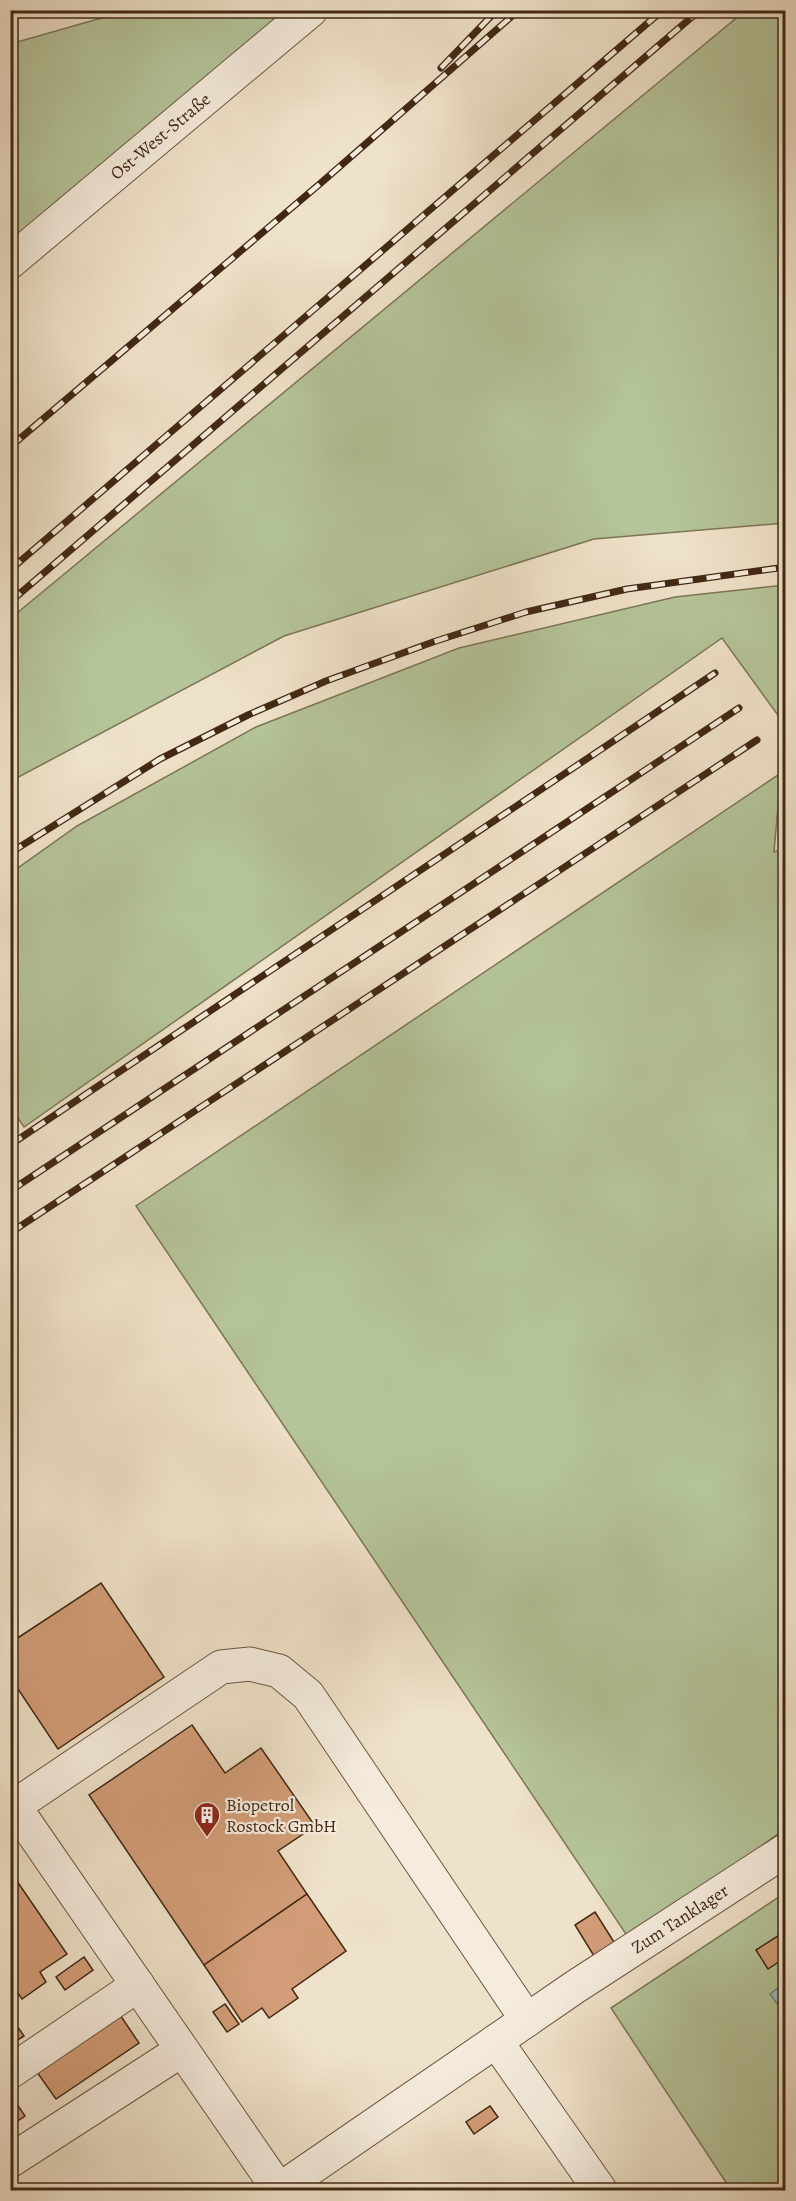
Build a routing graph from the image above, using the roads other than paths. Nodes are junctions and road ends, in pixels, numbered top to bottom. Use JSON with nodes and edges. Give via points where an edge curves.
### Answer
{"nodes":[{"id":1,"x":311,"y":10,"type":"edge"},
{"id":2,"x":10,"y":262,"type":"edge"},
{"id":3,"x":12,"y":1805,"type":"edge"},
{"id":4,"x":786,"y":1850,"type":"edge"},
{"id":5,"x":138,"y":1985,"type":"junction"},
{"id":6,"x":527,"y":2020,"type":"junction"},
{"id":7,"x":496,"y":2041,"type":"junction"},
{"id":8,"x":182,"y":2050,"type":"junction"},
{"id":9,"x":10,"y":2072,"type":"edge"},
{"id":10,"x":10,"y":2161,"type":"edge"},
{"id":11,"x":279,"y":2190,"type":"edge"},
{"id":12,"x":600,"y":2190,"type":"edge"}],
"edges":[{"from":1,"to":2,"type":"street","name":"Ost-West-Straße"},
{"from":3,"to":5,"type":"street"},
{"from":3,"to":6,"type":"street","via":[[221,1667],[250,1664],[279,1671],[308,1695]]},
{"from":4,"to":6,"type":"street","name":"Zum Tanklager"},
{"from":5,"to":8,"type":"street"},
{"from":5,"to":9,"type":"street"},
{"from":6,"to":7,"type":"street","name":"Zum Tanklager"},
{"from":7,"to":11,"type":"street","name":"Zum Tanklager"},
{"from":7,"to":12,"type":"street"},
{"from":8,"to":10,"type":"street"},
{"from":8,"to":11,"type":"street"}]}
